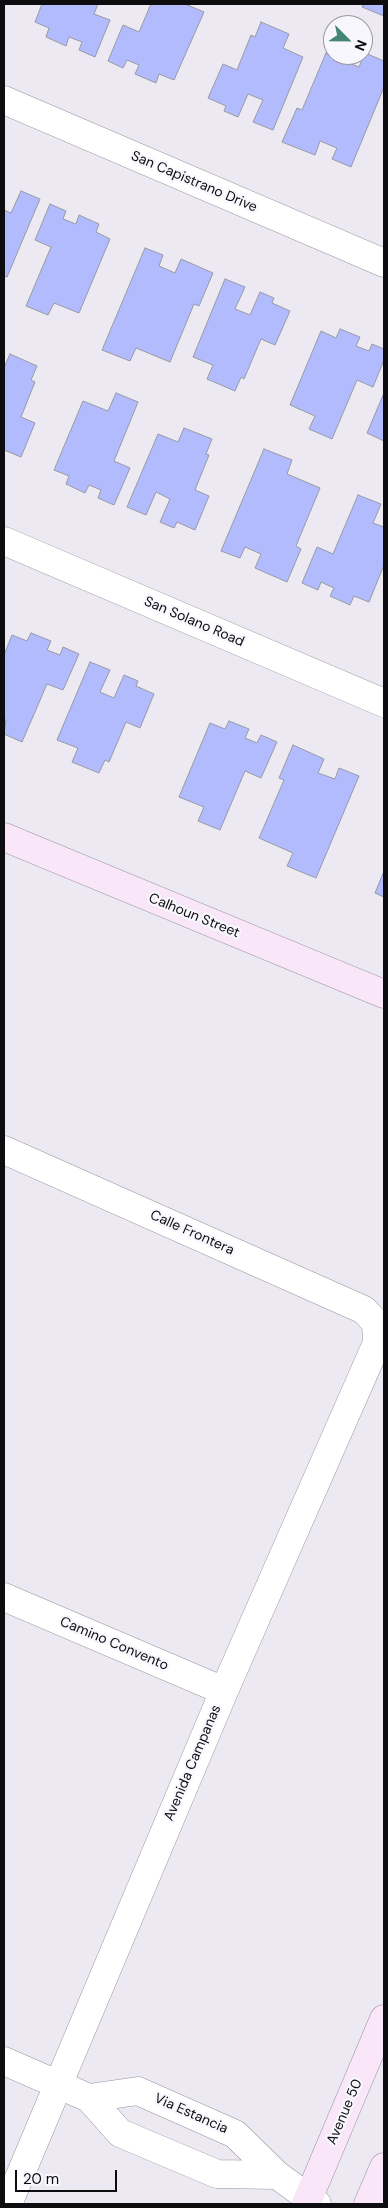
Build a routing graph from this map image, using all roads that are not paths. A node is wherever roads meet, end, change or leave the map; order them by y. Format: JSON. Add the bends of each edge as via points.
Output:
{"nodes":[{"id":1,"x":4,"y":100,"type":"edge"},
{"id":2,"x":384,"y":263,"type":"edge"},
{"id":3,"x":4,"y":541,"type":"edge"},
{"id":4,"x":384,"y":703,"type":"edge"},
{"id":5,"x":4,"y":838,"type":"edge"},
{"id":6,"x":384,"y":994,"type":"edge"},
{"id":7,"x":4,"y":1150,"type":"edge"},
{"id":8,"x":376,"y":1324,"type":"joint"},
{"id":9,"x":4,"y":1597,"type":"edge"},
{"id":10,"x":224,"y":1691,"type":"junction"},
{"id":11,"x":384,"y":2019,"type":"edge"},
{"id":12,"x":4,"y":2061,"type":"edge"},
{"id":13,"x":58,"y":2084,"type":"junction"},
{"id":14,"x":89,"y":2098,"type":"junction"},
{"id":15,"x":384,"y":2167,"type":"edge"},
{"id":16,"x":277,"y":2175,"type":"junction"},
{"id":17,"x":310,"y":2203,"type":"edge"},
{"id":18,"x":8,"y":2204,"type":"edge"},
{"id":19,"x":368,"y":2204,"type":"edge"}],
"edges":[{"from":1,"to":2,"type":"street","name":"San Capistrano Drive"},
{"from":3,"to":4,"type":"street","name":"San Solano Road"},
{"from":5,"to":6,"type":"street","name":"Calhoun Street"},
{"from":7,"to":8,"type":"street","name":"Calle Frontera","via":[[340,1298],[364,1310]]},
{"from":8,"to":10,"type":"street","name":"Avenida Campanas","via":[[377,1343],[368,1366]]},
{"from":9,"to":10,"type":"street","name":"Camino Convento"},
{"from":10,"to":13,"type":"street","name":"Avenida Campanas"},
{"from":11,"to":17,"type":"street","name":"Avenue 50"},
{"from":12,"to":13,"type":"street"},
{"from":13,"to":14,"type":"street"},
{"from":13,"to":18,"type":"street","name":"Avenida Campanas"},
{"from":14,"to":16,"type":"street","via":[[120,2133],[217,2174]]},
{"from":14,"to":16,"type":"street","name":"Via Estancia","via":[[138,2091],[236,2134]]},
{"from":15,"to":19,"type":"street"},
{"from":16,"to":17,"type":"street","name":"Via Estancia"}]}
